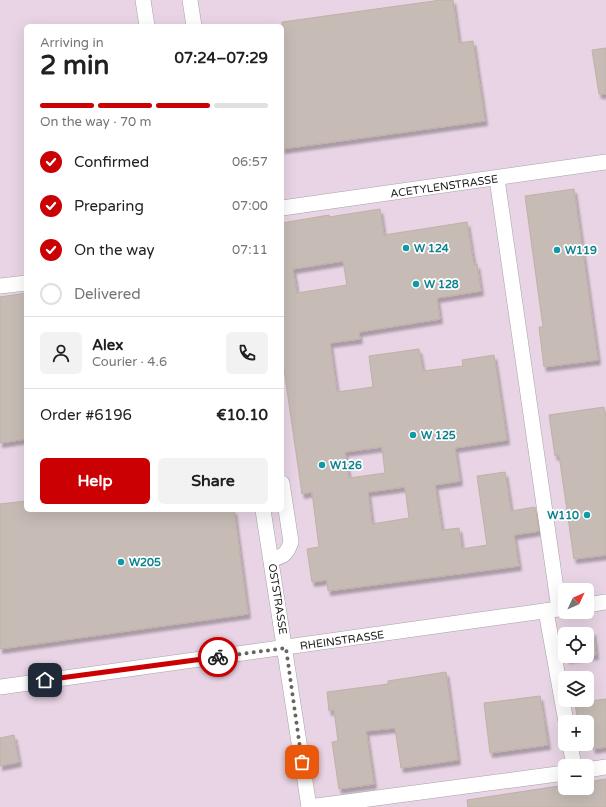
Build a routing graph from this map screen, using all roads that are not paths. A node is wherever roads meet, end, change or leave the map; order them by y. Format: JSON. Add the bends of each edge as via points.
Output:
{"nodes":[{"id":1,"x":143,"y":0,"type":"edge"},
{"id":2,"x":190,"y":0,"type":"edge"},
{"id":3,"x":147,"y":24,"type":"edge"},
{"id":4,"x":194,"y":24,"type":"edge"},
{"id":5,"x":606,"y":162,"type":"edge"},
{"id":6,"x":497,"y":179,"type":"junction"},
{"id":7,"x":284,"y":208,"type":"edge"},
{"id":8,"x":24,"y":283,"type":"edge"},
{"id":9,"x":0,"y":286,"type":"edge"},
{"id":10,"x":284,"y":496,"type":"edge"},
{"id":11,"x":263,"y":512,"type":"edge"},
{"id":12,"x":271,"y":559,"type":"junction"},
{"id":13,"x":606,"y":602,"type":"edge"},
{"id":14,"x":594,"y":604,"type":"edge"},
{"id":15,"x":556,"y":609,"type":"edge"},
{"id":16,"x":286,"y":648,"type":"junction"},
{"id":17,"x":0,"y":686,"type":"edge"},
{"id":18,"x":565,"y":715,"type":"edge"},
{"id":19,"x":606,"y":767,"type":"edge"},
{"id":20,"x":594,"y":769,"type":"edge"},
{"id":21,"x":558,"y":774,"type":"edge"},
{"id":22,"x":309,"y":807,"type":"edge"}],
"edges":[{"from":1,"to":3,"type":"street"},
{"from":2,"to":4,"type":"street"},
{"from":5,"to":6,"type":"street","name":"ACETYLENSTRASSE"},
{"from":6,"to":7,"type":"street","name":"ACETYLENSTRASSE"},
{"from":6,"to":15,"type":"street"},
{"from":8,"to":9,"type":"street"},
{"from":10,"to":12,"type":"street","via":[[291,542],[288,551],[282,557]]},
{"from":11,"to":12,"type":"street","name":"OSTSTRASSE"},
{"from":12,"to":16,"type":"street","name":"OSTSTRASSE"},
{"from":13,"to":14,"type":"street"},
{"from":15,"to":16,"type":"street","name":"RHEINSTRASSE"},
{"from":15,"to":18,"type":"street"},
{"from":16,"to":17,"type":"street","name":"RHEINSTRASSE"},
{"from":16,"to":22,"type":"street","name":"OSTSTRASSE"},
{"from":19,"to":20,"type":"street"},
{"from":21,"to":22,"type":"street"}]}
